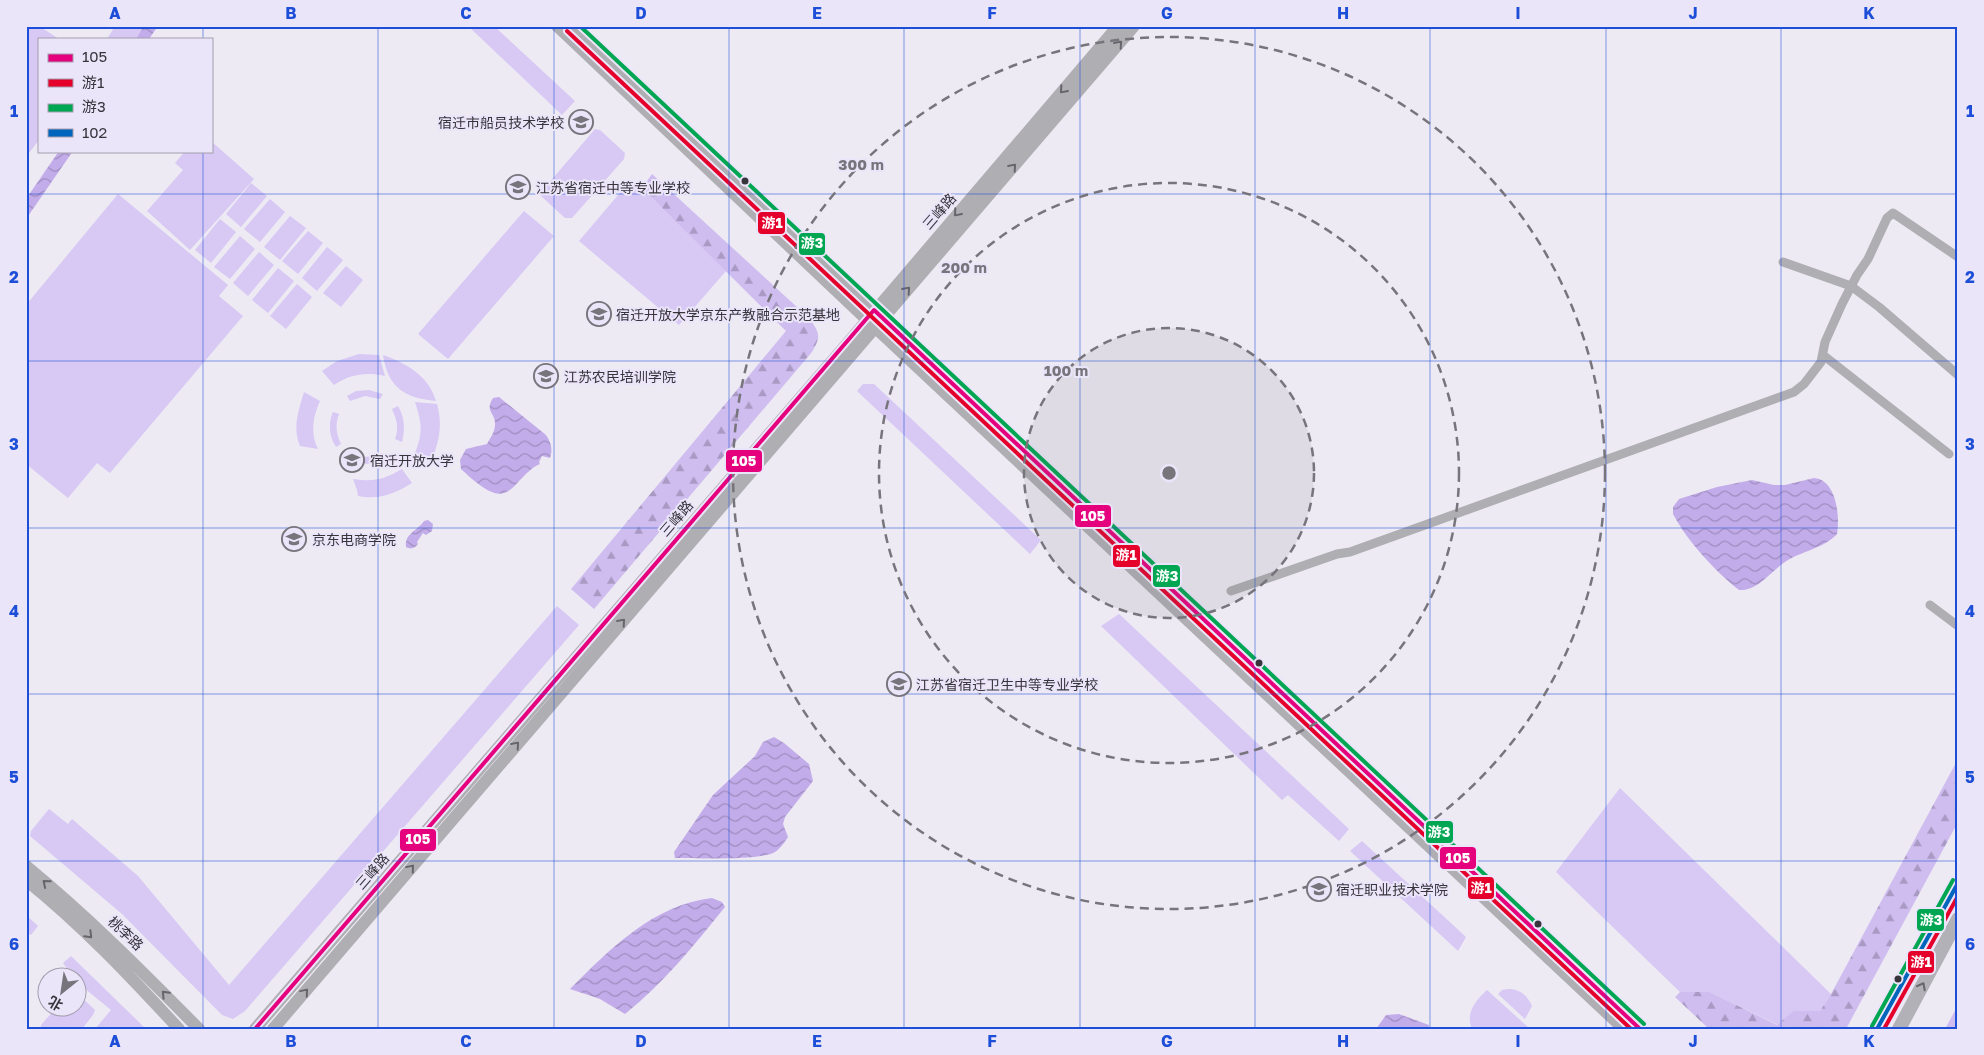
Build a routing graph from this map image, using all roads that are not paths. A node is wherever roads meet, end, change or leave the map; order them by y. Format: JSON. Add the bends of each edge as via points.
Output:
{"nodes":[{"id":1,"x":557,"y":26,"type":"edge"},
{"id":2,"x":571,"y":26,"type":"edge"},
{"id":3,"x":1118,"y":26,"type":"edge"},
{"id":4,"x":1134,"y":26,"type":"edge"},
{"id":5,"x":1958,"y":258,"type":"edge"},
{"id":6,"x":1783,"y":262,"type":"dead end"},
{"id":7,"x":1851,"y":286,"type":"junction"},
{"id":8,"x":874,"y":319,"type":"junction"},
{"id":9,"x":1823,"y":355,"type":"junction"},
{"id":10,"x":1958,"y":375,"type":"edge"},
{"id":11,"x":1949,"y":454,"type":"dead end"},
{"id":12,"x":1230,"y":591,"type":"dead end"},
{"id":13,"x":1930,"y":605,"type":"dead end"},
{"id":14,"x":1958,"y":626,"type":"edge"},
{"id":15,"x":26,"y":866,"type":"edge"},
{"id":16,"x":26,"y":880,"type":"edge"},
{"id":17,"x":1958,"y":883,"type":"edge"},
{"id":18,"x":1958,"y":919,"type":"edge"},
{"id":19,"x":179,"y":1029,"type":"edge"},
{"id":20,"x":199,"y":1029,"type":"edge"},
{"id":21,"x":255,"y":1029,"type":"edge"},
{"id":22,"x":273,"y":1029,"type":"edge"},
{"id":23,"x":1624,"y":1029,"type":"edge"},
{"id":24,"x":1640,"y":1029,"type":"edge"},
{"id":25,"x":1877,"y":1029,"type":"edge"},
{"id":26,"x":1899,"y":1029,"type":"edge"}],
"edges":[{"from":1,"to":8,"type":"main road"},
{"from":2,"to":8,"type":"main road"},
{"from":3,"to":8,"type":"main road","name":"三峰路","one_way":true},
{"from":8,"to":4,"type":"main road","name":"三峰路","one_way":true},
{"from":5,"to":7,"type":"street","via":[[1893,213]]},
{"from":6,"to":7,"type":"street"},
{"from":7,"to":9,"type":"street","via":[[1825,342]]},
{"from":7,"to":10,"type":"street"},
{"from":8,"to":21,"type":"main road","name":"三峰路"},
{"from":22,"to":8,"type":"main road","name":"三峰路","one_way":true},
{"from":8,"to":23,"type":"main road"},
{"from":8,"to":24,"type":"main road"},
{"from":9,"to":11,"type":"street"},
{"from":9,"to":12,"type":"street","via":[[1804,384],[1785,396],[1350,552]]},
{"from":13,"to":14,"type":"street"},
{"from":20,"to":15,"type":"main road","name":"桃李路","one_way":true,"via":[[123,952]]},
{"from":16,"to":19,"type":"main road","name":"桃李路","one_way":true,"via":[[69,915]]},
{"from":17,"to":25,"type":"main road"},
{"from":26,"to":18,"type":"main road","one_way":true}]}
